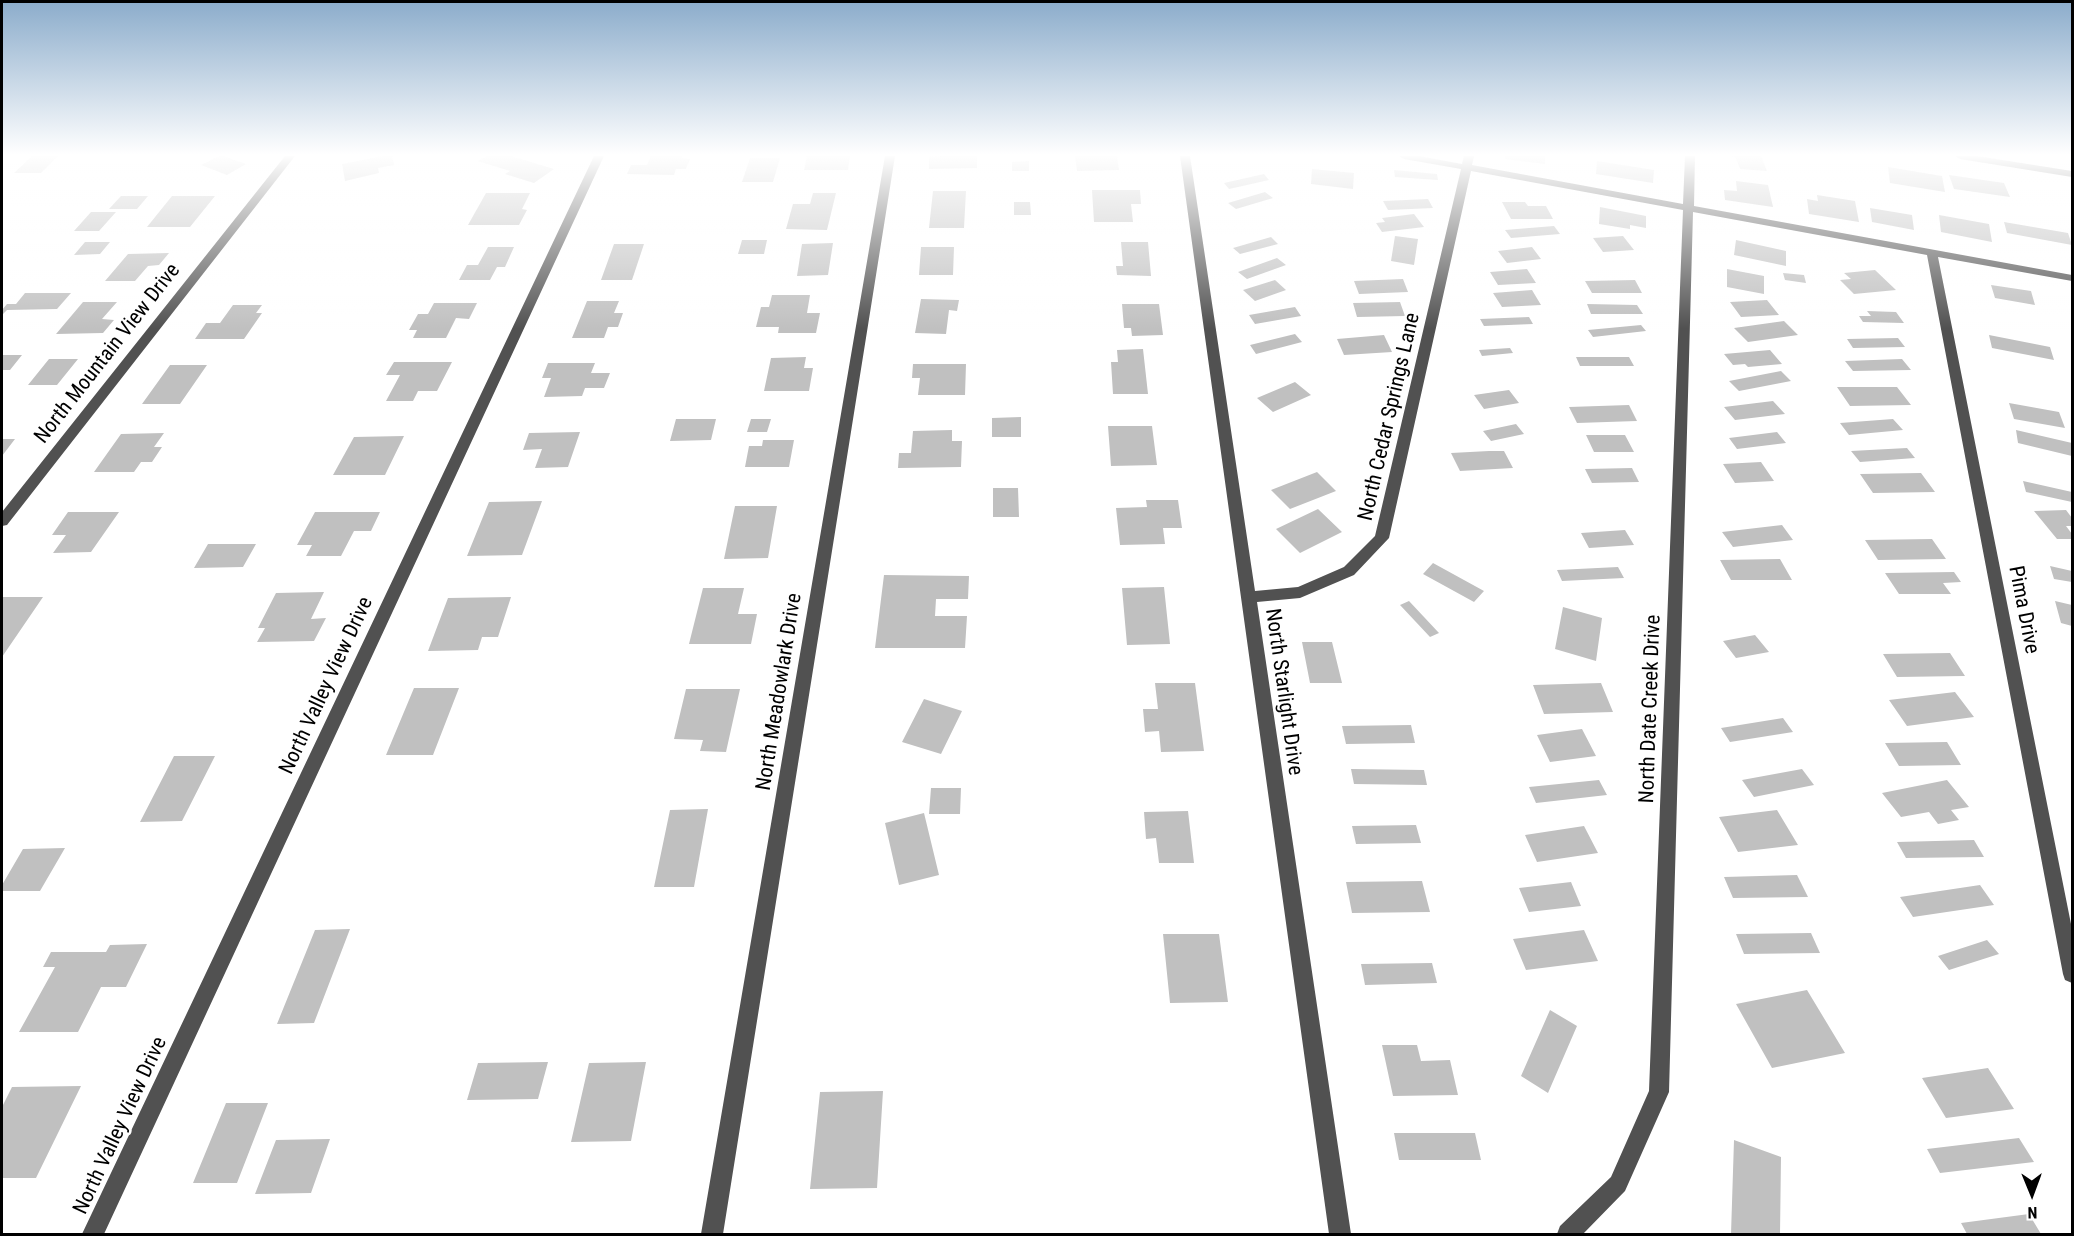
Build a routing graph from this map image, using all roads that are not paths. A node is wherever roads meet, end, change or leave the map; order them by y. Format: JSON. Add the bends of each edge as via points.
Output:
{"nodes":[{"id":1,"x":244,"y":214,"type":"edge"},
{"id":2,"x":572,"y":214,"type":"edge"},
{"id":3,"x":880,"y":214,"type":"edge"},
{"id":4,"x":1193,"y":214,"type":"edge"},
{"id":5,"x":1456,"y":214,"type":"edge"},
{"id":6,"x":1688,"y":214,"type":"edge"},
{"id":7,"x":1719,"y":214,"type":"edge"},
{"id":8,"x":1932,"y":253,"type":"junction"},
{"id":9,"x":2073,"y":278,"type":"edge"},
{"id":10,"x":2,"y":521,"type":"edge"},
{"id":11,"x":1248,"y":597,"type":"junction"},
{"id":12,"x":2073,"y":974,"type":"edge"},
{"id":13,"x":93,"y":1234,"type":"edge"},
{"id":14,"x":712,"y":1234,"type":"edge"},
{"id":15,"x":1340,"y":1234,"type":"edge"},
{"id":16,"x":1568,"y":1234,"type":"edge"}],
"edges":[{"from":1,"to":10,"type":"street","name":"North Mountain View Drive"},
{"from":2,"to":13,"type":"street","name":"North Valley View Drive"},
{"from":3,"to":14,"type":"street","name":"North Meadowlark Drive"},
{"from":4,"to":11,"type":"street","name":"North Starlight Drive"},
{"from":5,"to":11,"type":"street","name":"North Cedar Springs Lane","via":[[1382,538],[1350,571],[1300,592]]},
{"from":6,"to":16,"type":"street","name":"North Date Creek Drive","via":[[1659,1092],[1617,1184]]},
{"from":7,"to":8,"type":"street"},
{"from":8,"to":9,"type":"street"},
{"from":8,"to":12,"type":"street","name":"Pima Drive"},
{"from":11,"to":15,"type":"street","name":"North Starlight Drive"}]}
